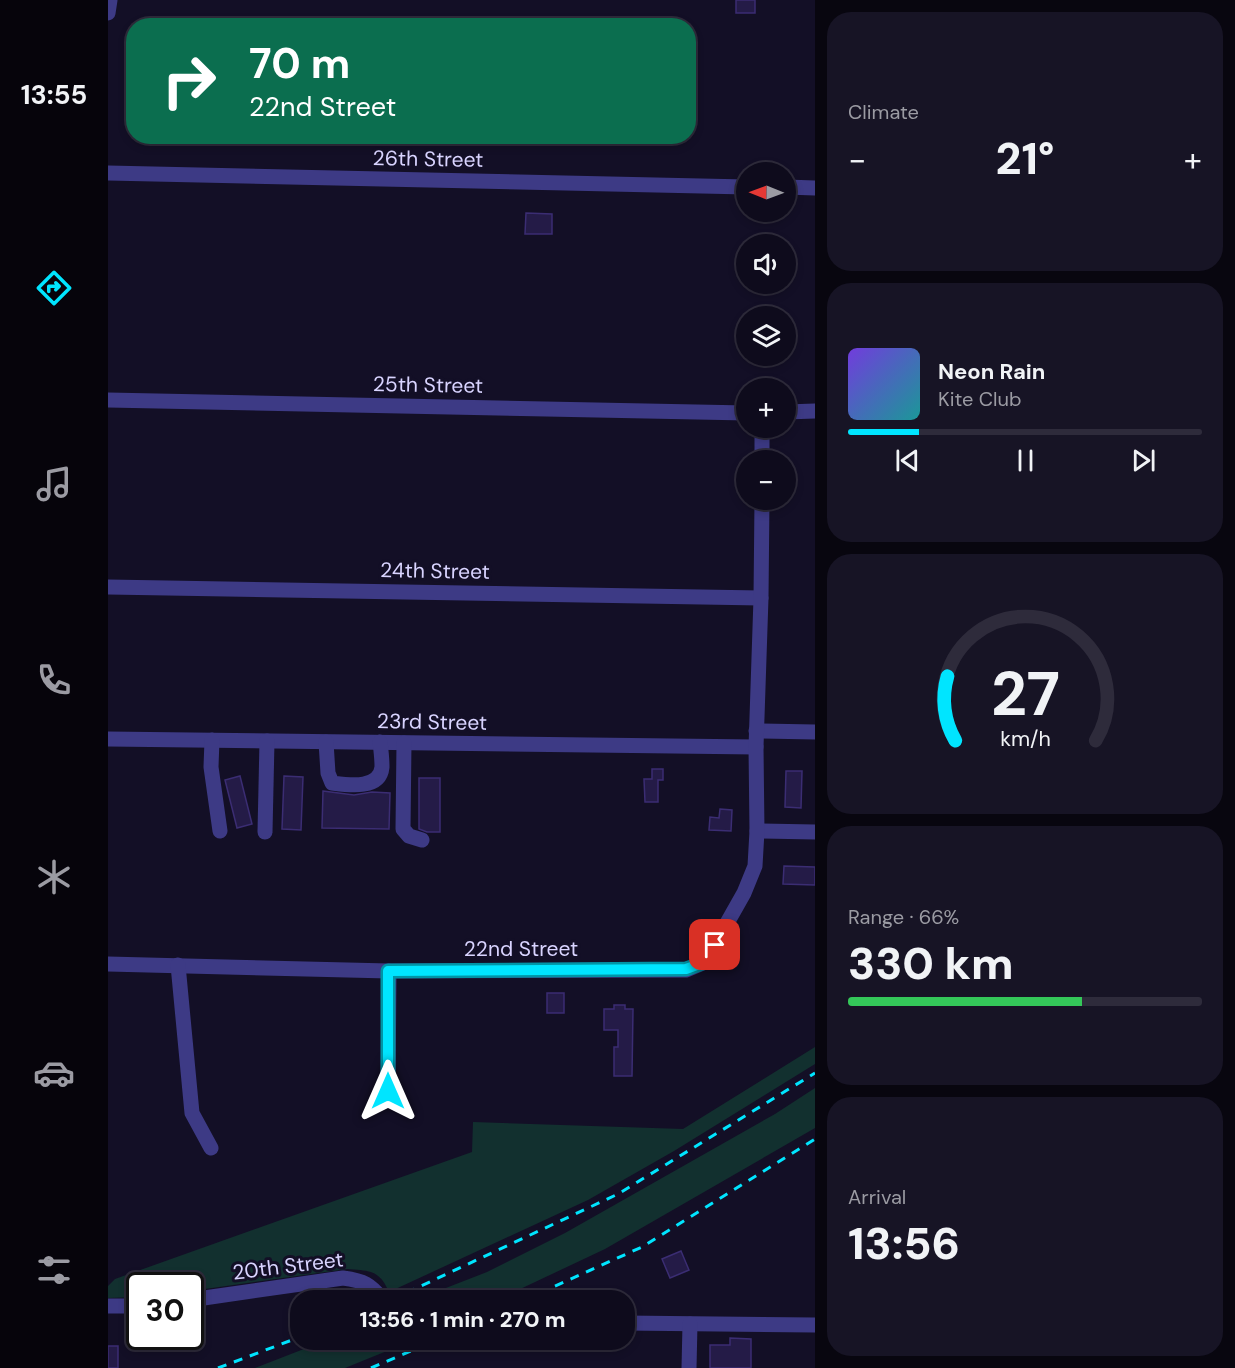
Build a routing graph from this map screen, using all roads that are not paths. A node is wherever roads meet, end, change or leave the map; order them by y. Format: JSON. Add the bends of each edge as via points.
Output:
{"nodes":[{"id":1,"x":110,"y":0,"type":"edge"},
{"id":2,"x":108,"y":13,"type":"edge"},
{"id":3,"x":108,"y":173,"type":"edge"},
{"id":4,"x":736,"y":187,"type":"edge"},
{"id":5,"x":796,"y":188,"type":"edge"},
{"id":6,"x":815,"y":188,"type":"edge"},
{"id":7,"x":108,"y":400,"type":"edge"},
{"id":8,"x":815,"y":411,"type":"edge"},
{"id":9,"x":796,"y":412,"type":"edge"},
{"id":10,"x":736,"y":413,"type":"edge"},
{"id":11,"x":762,"y":510,"type":"edge"},
{"id":12,"x":108,"y":587,"type":"edge"},
{"id":13,"x":761,"y":598,"type":"junction"},
{"id":14,"x":756,"y":731,"type":"junction"},
{"id":15,"x":815,"y":732,"type":"edge"},
{"id":16,"x":108,"y":739,"type":"edge"},
{"id":17,"x":212,"y":740,"type":"junction"},
{"id":18,"x":267,"y":741,"type":"junction"},
{"id":19,"x":326,"y":742,"type":"junction"},
{"id":20,"x":380,"y":742,"type":"junction"},
{"id":21,"x":404,"y":743,"type":"junction"},
{"id":22,"x":756,"y":747,"type":"junction"},
{"id":23,"x":220,"y":831,"type":"dead end"},
{"id":24,"x":757,"y":831,"type":"junction"},
{"id":25,"x":265,"y":832,"type":"dead end"},
{"id":26,"x":815,"y":832,"type":"edge"},
{"id":27,"x":422,"y":840,"type":"dead end"},
{"id":28,"x":108,"y":964,"type":"edge"},
{"id":29,"x":178,"y":965,"type":"junction"},
{"id":30,"x":388,"y":971,"type":"junction"},
{"id":31,"x":388,"y":1091,"type":"dead end"},
{"id":32,"x":211,"y":1148,"type":"dead end"},
{"id":33,"x":375,"y":1290,"type":"edge"},
{"id":34,"x":204,"y":1298,"type":"edge"},
{"id":35,"x":126,"y":1305,"type":"edge"},
{"id":36,"x":108,"y":1306,"type":"edge"},
{"id":37,"x":635,"y":1323,"type":"edge"},
{"id":38,"x":690,"y":1324,"type":"junction"},
{"id":39,"x":815,"y":1325,"type":"edge"},
{"id":40,"x":689,"y":1368,"type":"edge"}],
"edges":[{"from":1,"to":2,"type":"street"},
{"from":3,"to":4,"type":"street","name":"26th Street"},
{"from":5,"to":6,"type":"street"},
{"from":7,"to":10,"type":"street","name":"25th Street"},
{"from":8,"to":9,"type":"street"},
{"from":11,"to":13,"type":"street","name":"22nd Street"},
{"from":12,"to":13,"type":"street","name":"24th Street"},
{"from":13,"to":14,"type":"street","name":"22nd Street"},
{"from":14,"to":15,"type":"street"},
{"from":14,"to":22,"type":"street","name":"22nd Street"},
{"from":16,"to":17,"type":"street","name":"23rd Street"},
{"from":17,"to":18,"type":"street","name":"23rd Street"},
{"from":17,"to":23,"type":"street"},
{"from":18,"to":19,"type":"street","name":"23rd Street"},
{"from":18,"to":25,"type":"street"},
{"from":19,"to":20,"type":"street","name":"23rd Street"},
{"from":19,"to":20,"type":"street","via":[[327,773],[332,783],[347,785],[370,783],[378,778],[382,769]]},
{"from":20,"to":21,"type":"street","name":"23rd Street"},
{"from":21,"to":22,"type":"street","name":"23rd Street"},
{"from":21,"to":27,"type":"street","via":[[403,829],[408,836]]},
{"from":22,"to":24,"type":"street","name":"22nd Street"},
{"from":24,"to":26,"type":"street"},
{"from":24,"to":30,"type":"street","name":"22nd Street","via":[[755,866],[705,962],[686,969]]},
{"from":28,"to":29,"type":"street","name":"22nd Street"},
{"from":29,"to":30,"type":"street","name":"22nd Street"},
{"from":29,"to":32,"type":"street","via":[[192,1113]]},
{"from":30,"to":31,"type":"street"},
{"from":33,"to":34,"type":"street","name":"20th Street","via":[[357,1280],[343,1278]]},
{"from":35,"to":36,"type":"street"},
{"from":37,"to":38,"type":"street"},
{"from":38,"to":39,"type":"street"},
{"from":38,"to":40,"type":"street"}]}
